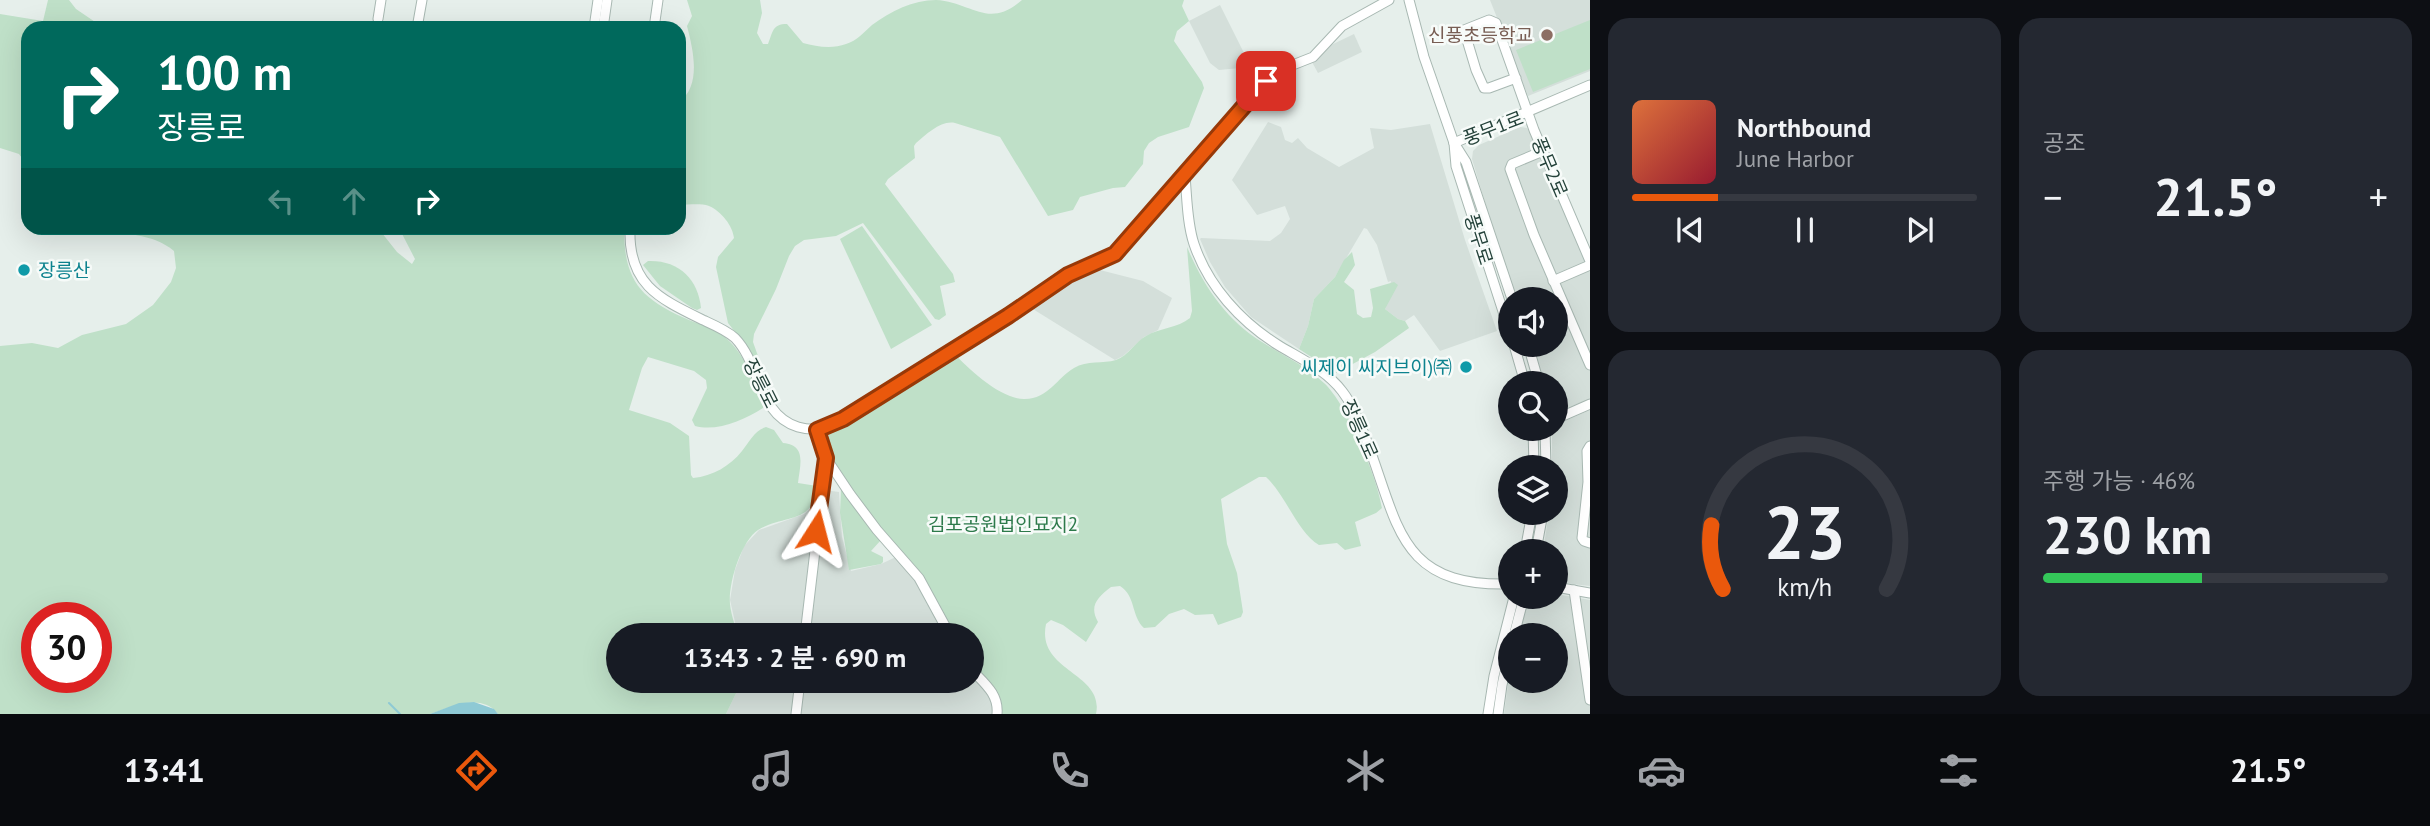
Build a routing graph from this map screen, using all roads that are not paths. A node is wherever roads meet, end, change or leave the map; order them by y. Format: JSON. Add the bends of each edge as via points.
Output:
{"nodes":[{"id":1,"x":381,"y":0,"type":"edge"},
{"id":2,"x":422,"y":0,"type":"edge"},
{"id":3,"x":598,"y":0,"type":"edge"},
{"id":4,"x":607,"y":0,"type":"edge"},
{"id":5,"x":658,"y":0,"type":"edge"},
{"id":6,"x":1389,"y":0,"type":"edge"},
{"id":7,"x":1409,"y":0,"type":"edge"},
{"id":8,"x":378,"y":19,"type":"dead end"},
{"id":9,"x":418,"y":21,"type":"edge"},
{"id":10,"x":595,"y":21,"type":"edge"},
{"id":11,"x":604,"y":21,"type":"edge"},
{"id":12,"x":655,"y":21,"type":"edge"},
{"id":13,"x":1516,"y":78,"type":"junction"},
{"id":14,"x":1590,"y":86,"type":"edge"},
{"id":15,"x":1528,"y":113,"type":"junction"},
{"id":16,"x":1454,"y":143,"type":"junction"},
{"id":17,"x":1543,"y":151,"type":"junction"},
{"id":18,"x":1185,"y":176,"type":"junction"},
{"id":19,"x":630,"y":235,"type":"edge"},
{"id":20,"x":1590,"y":263,"type":"edge"},
{"id":21,"x":1553,"y":281,"type":"junction"},
{"id":22,"x":1508,"y":287,"type":"edge"},
{"id":23,"x":1498,"y":296,"type":"edge"},
{"id":24,"x":1590,"y":365,"type":"edge"},
{"id":25,"x":1590,"y":404,"type":"edge"},
{"id":26,"x":1568,"y":414,"type":"edge"},
{"id":27,"x":817,"y":430,"type":"junction"},
{"id":28,"x":1590,"y":446,"type":"edge"},
{"id":29,"x":826,"y":458,"type":"junction"},
{"id":30,"x":1590,"y":543,"type":"edge"},
{"id":31,"x":1498,"y":584,"type":"edge"},
{"id":32,"x":1568,"y":589,"type":"edge"},
{"id":33,"x":1574,"y":590,"type":"junction"},
{"id":34,"x":1590,"y":593,"type":"edge"},
{"id":35,"x":1511,"y":609,"type":"edge"},
{"id":36,"x":806,"y":623,"type":"edge"},
{"id":37,"x":943,"y":623,"type":"edge"},
{"id":38,"x":984,"y":684,"type":"edge"},
{"id":39,"x":799,"y":693,"type":"edge"},
{"id":40,"x":1501,"y":693,"type":"edge"},
{"id":41,"x":1590,"y":700,"type":"edge"},
{"id":42,"x":796,"y":714,"type":"edge"},
{"id":43,"x":997,"y":714,"type":"edge"},
{"id":44,"x":1488,"y":714,"type":"edge"},
{"id":45,"x":1498,"y":714,"type":"edge"}],
"edges":[{"from":1,"to":8,"type":"street"},
{"from":2,"to":9,"type":"street"},
{"from":3,"to":10,"type":"street"},
{"from":4,"to":11,"type":"street"},
{"from":5,"to":12,"type":"street"},
{"from":6,"to":18,"type":"street","via":[[1342,26],[1313,57],[1273,76]]},
{"from":7,"to":16,"type":"street","name":"풍무로"},
{"from":13,"to":13,"type":"street","name":"풍무2로","via":[[1494,21],[1464,30],[1482,86],[1489,88]]},
{"from":13,"to":15,"type":"street","name":"풍무2로"},
{"from":14,"to":15,"type":"street","name":"풍무1로"},
{"from":15,"to":16,"type":"street","name":"풍무1로"},
{"from":15,"to":17,"type":"street","name":"풍무2로"},
{"from":16,"to":22,"type":"street","name":"풍무로","via":[[1465,162]]},
{"from":16,"to":23,"type":"street","name":"풍무로","via":[[1456,166]]},
{"from":17,"to":20,"type":"street","name":"풍무2로"},
{"from":17,"to":21,"type":"street","via":[[1510,167]]},
{"from":18,"to":27,"type":"street","via":[[1115,254],[1068,275],[843,419]]},
{"from":18,"to":31,"type":"street","name":"장릉1로","via":[[1192,236],[1211,278],[1253,327],[1328,376],[1345,395],[1397,524],[1413,552],[1448,577]]},
{"from":19,"to":27,"type":"street","name":"장릉로","via":[[635,267],[645,285],[730,334],[745,352],[774,412],[794,426]]},
{"from":20,"to":21,"type":"street"},
{"from":21,"to":24,"type":"street"},
{"from":25,"to":26,"type":"street"},
{"from":27,"to":29,"type":"street"},
{"from":28,"to":30,"type":"street","via":[[1582,538]]},
{"from":29,"to":36,"type":"street"},
{"from":29,"to":37,"type":"street","via":[[863,512],[919,578]]},
{"from":32,"to":33,"type":"street"},
{"from":33,"to":34,"type":"street"},
{"from":33,"to":41,"type":"street"},
{"from":35,"to":44,"type":"street"},
{"from":38,"to":43,"type":"street","via":[[997,701]]},
{"from":39,"to":42,"type":"street"},
{"from":40,"to":45,"type":"street"}]}
